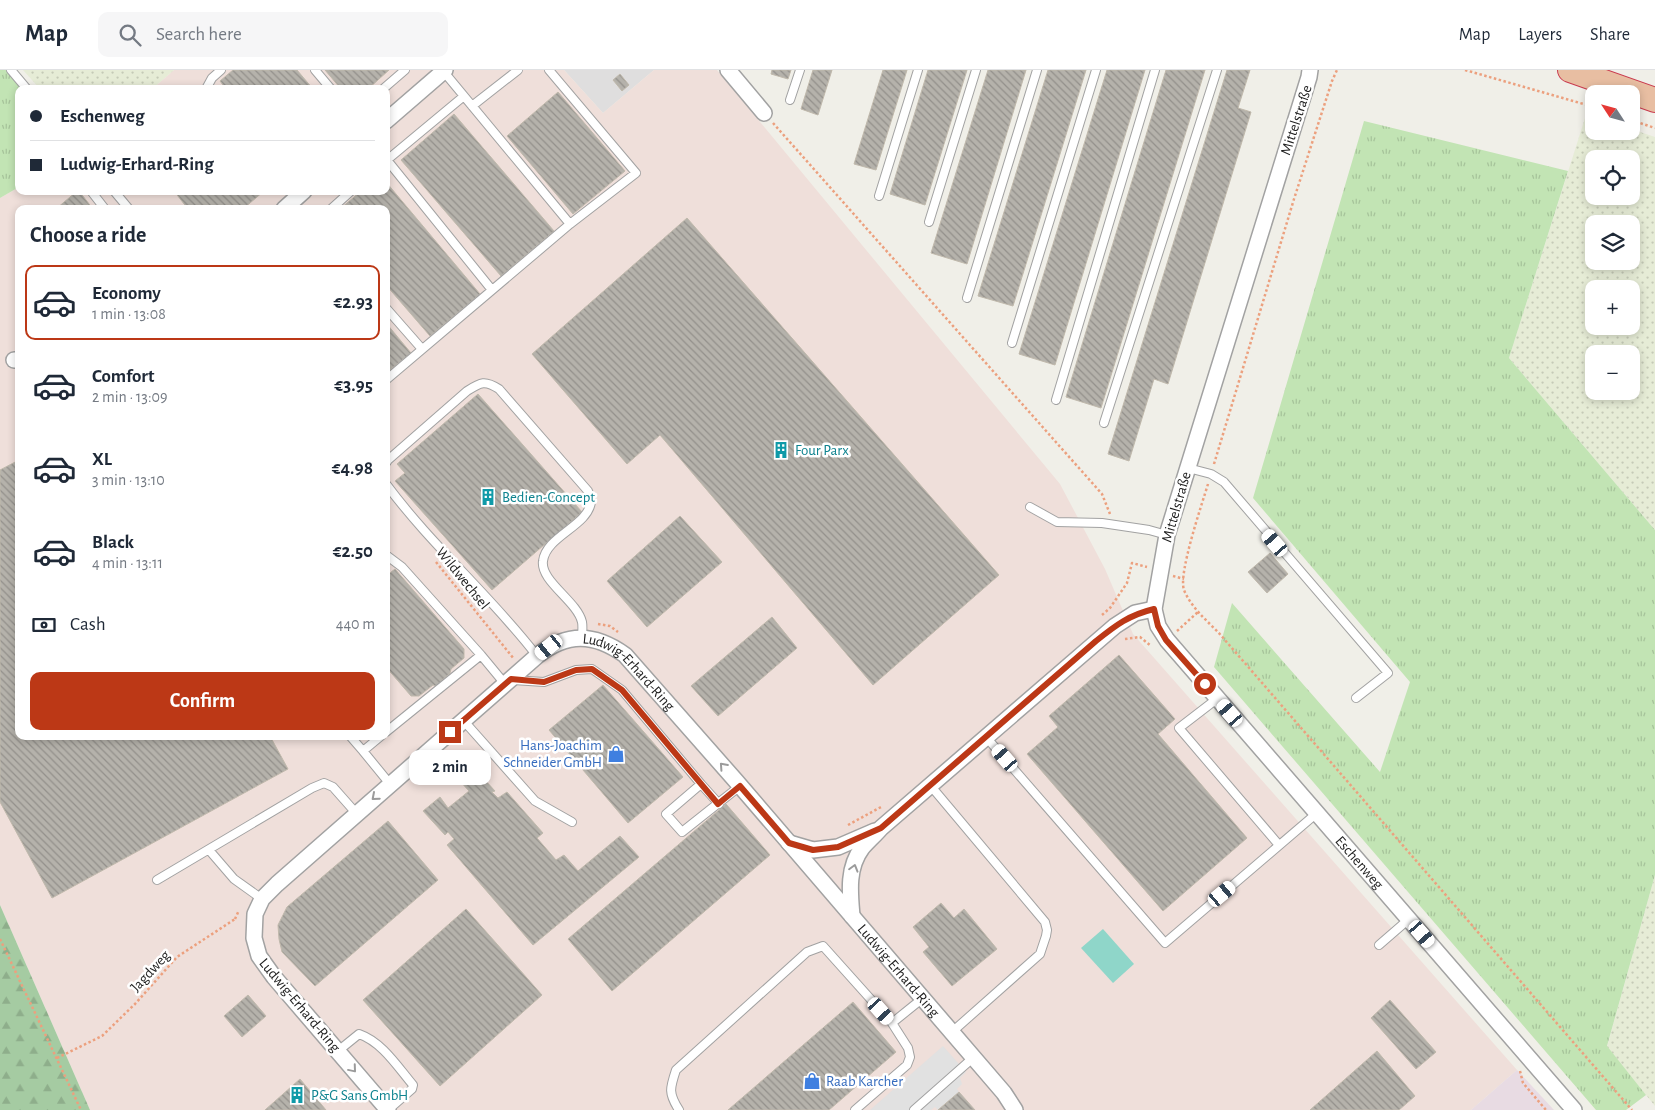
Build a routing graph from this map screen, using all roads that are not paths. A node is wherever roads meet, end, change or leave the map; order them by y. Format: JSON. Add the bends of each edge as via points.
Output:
{"nodes":[{"id":1,"x":11,"y":70,"type":"edge"},
{"id":2,"x":221,"y":70,"type":"edge"},
{"id":3,"x":315,"y":70,"type":"edge"},
{"id":4,"x":405,"y":70,"type":"edge"},
{"id":5,"x":518,"y":70,"type":"edge"},
{"id":6,"x":549,"y":70,"type":"edge"},
{"id":7,"x":728,"y":70,"type":"edge"},
{"id":8,"x":800,"y":70,"type":"edge"},
{"id":9,"x":918,"y":70,"type":"edge"},
{"id":10,"x":976,"y":70,"type":"edge"},
{"id":11,"x":1037,"y":70,"type":"edge"},
{"id":12,"x":1096,"y":70,"type":"edge"},
{"id":13,"x":1155,"y":70,"type":"edge"},
{"id":14,"x":1217,"y":70,"type":"edge"},
{"id":15,"x":1310,"y":70,"type":"edge"},
{"id":16,"x":1570,"y":70,"type":"edge"},
{"id":17,"x":439,"y":72,"type":"edge"},
{"id":18,"x":24,"y":85,"type":"edge"},
{"id":19,"x":208,"y":85,"type":"edge"},
{"id":20,"x":328,"y":85,"type":"edge"},
{"id":21,"x":387,"y":85,"type":"edge"},
{"id":22,"x":464,"y":96,"type":"junction"},
{"id":23,"x":790,"y":100,"type":"dead end"},
{"id":24,"x":1655,"y":100,"type":"edge"},
{"id":25,"x":472,"y":106,"type":"junction"},
{"id":26,"x":764,"y":113,"type":"road end"},
{"id":27,"x":390,"y":117,"type":"edge"},
{"id":28,"x":390,"y":157,"type":"edge"},
{"id":29,"x":390,"y":165,"type":"edge"},
{"id":30,"x":94,"y":195,"type":"edge"},
{"id":31,"x":117,"y":195,"type":"edge"},
{"id":32,"x":347,"y":195,"type":"edge"},
{"id":33,"x":879,"y":196,"type":"dead end"},
{"id":34,"x":102,"y":205,"type":"edge"},
{"id":35,"x":126,"y":205,"type":"edge"},
{"id":36,"x":335,"y":205,"type":"edge"},
{"id":37,"x":929,"y":222,"type":"dead end"},
{"id":38,"x":570,"y":224,"type":"junction"},
{"id":39,"x":492,"y":290,"type":"junction"},
{"id":40,"x":967,"y":298,"type":"dead end"},
{"id":41,"x":390,"y":313,"type":"edge"},
{"id":42,"x":1012,"y":343,"type":"dead end"},
{"id":43,"x":422,"y":349,"type":"junction"},
{"id":44,"x":390,"y":377,"type":"edge"},
{"id":45,"x":1056,"y":400,"type":"dead end"},
{"id":46,"x":1104,"y":423,"type":"dead end"},
{"id":47,"x":390,"y":458,"type":"edge"},
{"id":48,"x":1188,"y":468,"type":"junction"},
{"id":49,"x":390,"y":489,"type":"edge"},
{"id":50,"x":1030,"y":508,"type":"dead end"},
{"id":51,"x":1167,"y":535,"type":"junction"},
{"id":52,"x":390,"y":558,"type":"edge"},
{"id":53,"x":1154,"y":609,"type":"junction"},
{"id":54,"x":582,"y":638,"type":"junction"},
{"id":55,"x":533,"y":651,"type":"junction"},
{"id":56,"x":481,"y":655,"type":"junction"},
{"id":57,"x":509,"y":673,"type":"junction"},
{"id":58,"x":1218,"y":698,"type":"junction"},
{"id":59,"x":1356,"y":698,"type":"dead end"},
{"id":60,"x":463,"y":720,"type":"junction"},
{"id":61,"x":390,"y":729,"type":"edge"},
{"id":62,"x":986,"y":737,"type":"junction"},
{"id":63,"x":353,"y":740,"type":"edge"},
{"id":64,"x":376,"y":740,"type":"edge"},
{"id":65,"x":363,"y":751,"type":"junction"},
{"id":66,"x":390,"y":784,"type":"junction"},
{"id":67,"x":701,"y":784,"type":"junction"},
{"id":68,"x":930,"y":785,"type":"junction"},
{"id":69,"x":740,"y":786,"type":"junction"},
{"id":70,"x":718,"y":804,"type":"junction"},
{"id":71,"x":1317,"y":812,"type":"junction"},
{"id":72,"x":356,"y":813,"type":"junction"},
{"id":73,"x":572,"y":822,"type":"dead end"},
{"id":74,"x":881,"y":828,"type":"junction"},
{"id":75,"x":789,"y":843,"type":"junction"},
{"id":76,"x":1279,"y":845,"type":"junction"},
{"id":77,"x":209,"y":850,"type":"junction"},
{"id":78,"x":157,"y":880,"type":"dead end"},
{"id":79,"x":256,"y":895,"type":"junction"},
{"id":80,"x":852,"y":916,"type":"junction"},
{"id":81,"x":1409,"y":919,"type":"junction"},
{"id":82,"x":1379,"y":945,"type":"dead end"},
{"id":83,"x":923,"y":998,"type":"junction"},
{"id":84,"x":892,"y":1023,"type":"junction"},
{"id":85,"x":952,"y":1032,"type":"junction"},
{"id":86,"x":338,"y":1051,"type":"junction"},
{"id":87,"x":974,"y":1057,"type":"junction"},
{"id":88,"x":388,"y":1110,"type":"edge"},
{"id":89,"x":678,"y":1110,"type":"edge"},
{"id":90,"x":855,"y":1110,"type":"edge"},
{"id":91,"x":914,"y":1110,"type":"edge"},
{"id":92,"x":1015,"y":1110,"type":"edge"},
{"id":93,"x":1574,"y":1110,"type":"edge"}],
"edges":[{"from":1,"to":18,"type":"lane"},
{"from":2,"to":19,"type":"lane"},
{"from":3,"to":20,"type":"lane"},
{"from":4,"to":21,"type":"lane"},
{"from":5,"to":25,"type":"lane"},
{"from":6,"to":38,"type":"lane","via":[[636,173]]},
{"from":7,"to":26,"type":"street"},
{"from":8,"to":23,"type":"lane"},
{"from":9,"to":33,"type":"lane"},
{"from":10,"to":37,"type":"lane"},
{"from":11,"to":40,"type":"lane"},
{"from":12,"to":42,"type":"lane"},
{"from":13,"to":45,"type":"lane"},
{"from":14,"to":46,"type":"lane"},
{"from":15,"to":48,"type":"street","name":"Mittelstraße"},
{"from":16,"to":24,"type":"highway"},
{"from":17,"to":22,"type":"lane"},
{"from":17,"to":27,"type":"street"},
{"from":22,"to":25,"type":"lane"},
{"from":22,"to":28,"type":"lane"},
{"from":25,"to":38,"type":"lane"},
{"from":29,"to":39,"type":"lane"},
{"from":30,"to":34,"type":"lane"},
{"from":31,"to":35,"type":"lane"},
{"from":32,"to":36,"type":"lane"},
{"from":38,"to":39,"type":"lane"},
{"from":39,"to":43,"type":"lane"},
{"from":41,"to":43,"type":"lane"},
{"from":43,"to":44,"type":"lane"},
{"from":47,"to":54,"type":"lane","via":[[467,391],[480,383],[490,383],[499,389],[588,491],[591,501],[587,512],[548,548],[543,561],[544,572],[575,607],[582,622]]},
{"from":48,"to":51,"type":"street","name":"Mittelstraße"},
{"from":48,"to":59,"type":"lane","via":[[1211,474],[1224,482],[1388,673]]},
{"from":49,"to":55,"type":"lane"},
{"from":50,"to":51,"type":"lane","via":[[1056,522],[1102,523]]},
{"from":51,"to":53,"type":"street","name":"Mittelstraße"},
{"from":52,"to":56,"type":"lane","via":[[402,567]]},
{"from":53,"to":58,"type":"street","name":"Eschenweg","via":[[1166,640]]},
{"from":53,"to":62,"type":"street","via":[[1136,613],[1115,626]]},
{"from":54,"to":55,"type":"street","name":"Ludwig-Erhard-Ring"},
{"from":69,"to":54,"type":"street","name":"Ludwig-Erhard-Ring","one_way":true,"via":[[625,655],[611,645]]},
{"from":55,"to":57,"type":"street","name":"Ludwig-Erhard-Ring"},
{"from":56,"to":57,"type":"lane"},
{"from":56,"to":61,"type":"lane"},
{"from":57,"to":60,"type":"street","name":"Ludwig-Erhard-Ring"},
{"from":57,"to":67,"type":"lane","via":[[544,682],[576,670],[592,669],[622,690]]},
{"from":58,"to":71,"type":"street","name":"Eschenweg"},
{"from":58,"to":76,"type":"lane","via":[[1179,728]]},
{"from":60,"to":66,"type":"street","name":"Ludwig-Erhard-Ring"},
{"from":60,"to":73,"type":"lane","via":[[535,801]]},
{"from":62,"to":68,"type":"street"},
{"from":62,"to":76,"type":"lane","via":[[1165,943]]},
{"from":63,"to":65,"type":"lane"},
{"from":64,"to":65,"type":"lane"},
{"from":65,"to":66,"type":"lane"},
{"from":66,"to":72,"type":"street","name":"Ludwig-Erhard-Ring","one_way":true},
{"from":67,"to":70,"type":"lane"},
{"from":67,"to":70,"type":"lane","via":[[666,814],[682,832]]},
{"from":68,"to":74,"type":"street"},
{"from":68,"to":85,"type":"lane","via":[[1045,922],[1047,930],[1040,954]]},
{"from":69,"to":70,"type":"lane"},
{"from":69,"to":75,"type":"street","name":"Ludwig-Erhard-Ring"},
{"from":71,"to":76,"type":"lane"},
{"from":71,"to":81,"type":"street","name":"Eschenweg"},
{"from":72,"to":77,"type":"lane","via":[[333,787],[324,783]]},
{"from":72,"to":79,"type":"street","name":"Ludwig-Erhard-Ring","via":[[277,884]]},
{"from":74,"to":75,"type":"street","via":[[838,847],[813,850]]},
{"from":80,"to":74,"type":"street","one_way":true,"via":[[849,886],[854,863]]},
{"from":75,"to":80,"type":"street","name":"Ludwig-Erhard-Ring"},
{"from":77,"to":78,"type":"lane"},
{"from":77,"to":79,"type":"lane","via":[[234,879]]},
{"from":79,"to":86,"type":"street","name":"Ludwig-Erhard-Ring","via":[[254,938],[259,956]]},
{"from":80,"to":83,"type":"street","name":"Ludwig-Erhard-Ring"},
{"from":81,"to":82,"type":"lane"},
{"from":81,"to":93,"type":"street","name":"Eschenweg"},
{"from":83,"to":84,"type":"lane"},
{"from":83,"to":85,"type":"street","name":"Ludwig-Erhard-Ring"},
{"from":84,"to":89,"type":"lane","via":[[823,946],[807,952],[676,1070],[671,1086],[672,1099]]},
{"from":84,"to":90,"type":"lane","via":[[908,1048],[910,1057],[907,1065]]},
{"from":85,"to":87,"type":"street","name":"Ludwig-Erhard-Ring"},
{"from":86,"to":88,"type":"street","name":"Ludwig-Erhard-Ring","one_way":true},
{"from":86,"to":88,"type":"lane","via":[[358,1034],[368,1037],[379,1045],[413,1085]]},
{"from":87,"to":91,"type":"lane"},
{"from":87,"to":92,"type":"street","name":"Ludwig-Erhard-Ring"}]}
